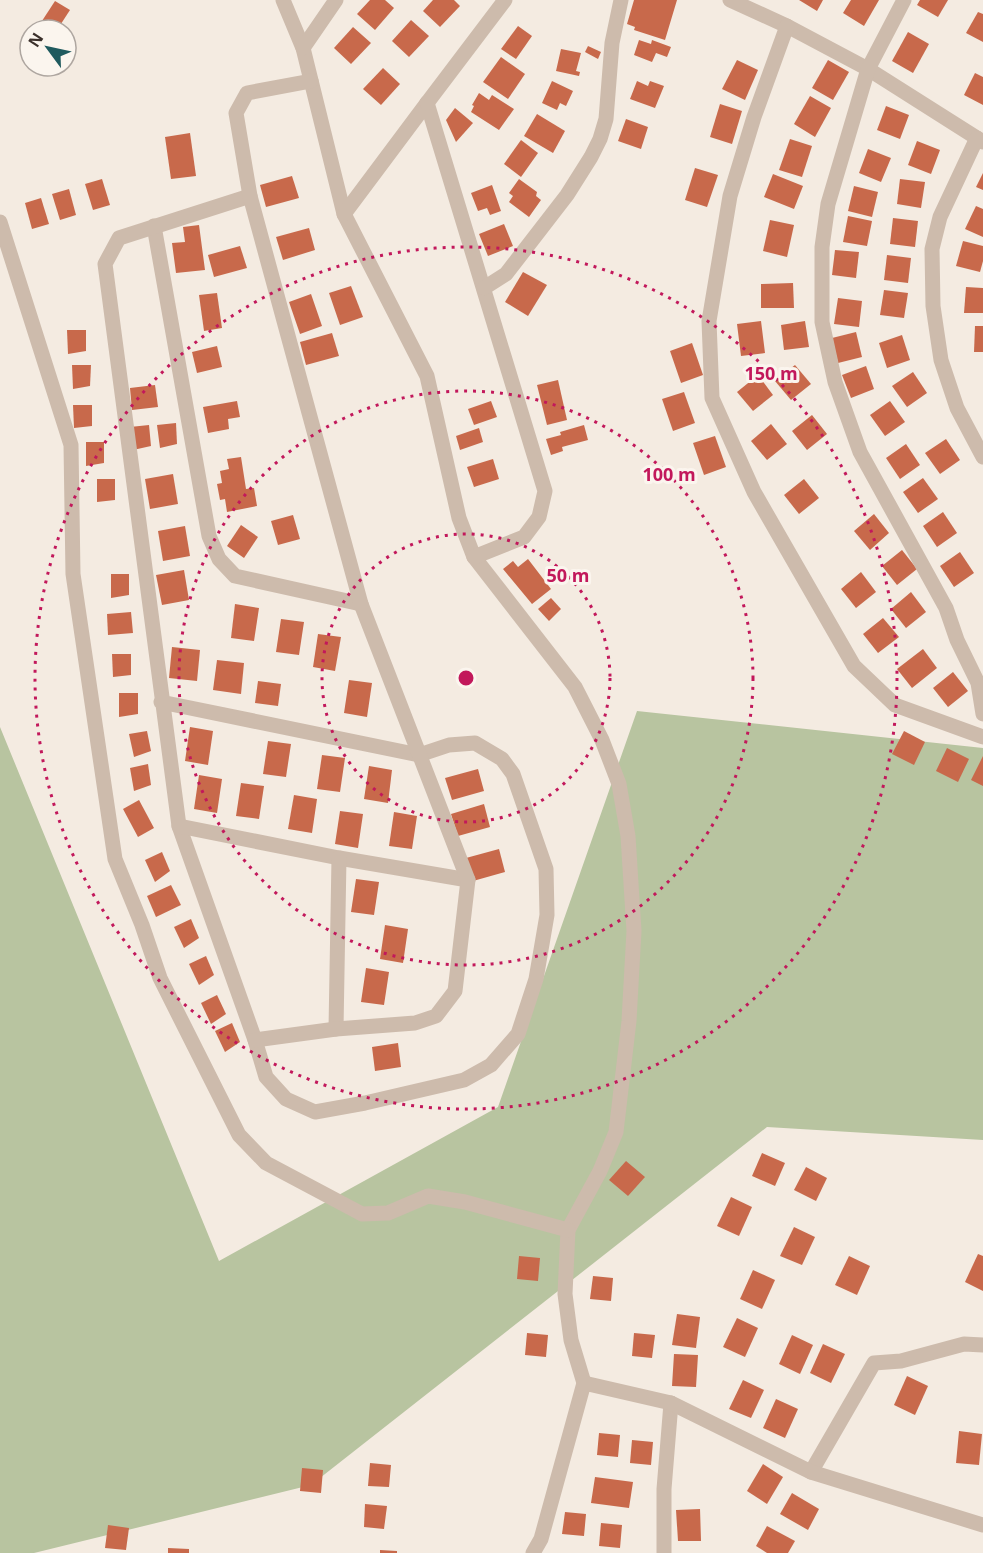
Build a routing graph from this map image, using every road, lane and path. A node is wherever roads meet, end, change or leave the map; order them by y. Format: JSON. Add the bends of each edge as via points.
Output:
{"nodes":[{"id":1,"x":283,"y":0,"type":"edge"},
{"id":2,"x":336,"y":0,"type":"edge"},
{"id":3,"x":505,"y":0,"type":"edge"},
{"id":4,"x":621,"y":0,"type":"edge"},
{"id":5,"x":730,"y":0,"type":"edge"},
{"id":6,"x":904,"y":0,"type":"edge"},
{"id":7,"x":786,"y":26,"type":"junction"},
{"id":8,"x":303,"y":48,"type":"junction"},
{"id":9,"x":868,"y":69,"type":"junction"},
{"id":10,"x":311,"y":81,"type":"junction"},
{"id":11,"x":427,"y":104,"type":"junction"},
{"id":12,"x":980,"y":140,"type":"edge"},
{"id":13,"x":250,"y":196,"type":"junction"},
{"id":14,"x":344,"y":214,"type":"junction"},
{"id":15,"x":0,"y":222,"type":"edge"},
{"id":16,"x":154,"y":226,"type":"junction"},
{"id":17,"x":484,"y":288,"type":"junction"},
{"id":18,"x":983,"y":457,"type":"edge"},
{"id":19,"x":474,"y":557,"type":"junction"},
{"id":20,"x":362,"y":604,"type":"junction"},
{"id":21,"x":161,"y":702,"type":"junction"},
{"id":22,"x":983,"y":714,"type":"edge"},
{"id":23,"x":983,"y":737,"type":"edge"},
{"id":24,"x":419,"y":755,"type":"junction"},
{"id":25,"x":179,"y":826,"type":"junction"},
{"id":26,"x":339,"y":858,"type":"junction"},
{"id":27,"x":468,"y":880,"type":"junction"},
{"id":28,"x":336,"y":1029,"type":"junction"},
{"id":29,"x":255,"y":1040,"type":"junction"},
{"id":30,"x":568,"y":1230,"type":"junction"},
{"id":31,"x":983,"y":1345,"type":"edge"},
{"id":32,"x":584,"y":1383,"type":"junction"},
{"id":33,"x":671,"y":1403,"type":"junction"},
{"id":34,"x":811,"y":1472,"type":"junction"},
{"id":35,"x":983,"y":1526,"type":"edge"},
{"id":36,"x":532,"y":1553,"type":"edge"},
{"id":37,"x":664,"y":1553,"type":"edge"}],
"edges":[{"from":1,"to":8,"type":"street"},
{"from":2,"to":8,"type":"street"},
{"from":3,"to":11,"type":"street"},
{"from":4,"to":17,"type":"street","via":[[600,139],[567,195],[506,274]]},
{"from":5,"to":7,"type":"street"},
{"from":6,"to":9,"type":"street"},
{"from":7,"to":9,"type":"street"},
{"from":7,"to":23,"type":"street","via":[[730,196],[709,321],[712,398],[754,492],[854,666],[895,705]]},
{"from":8,"to":10,"type":"street"},
{"from":9,"to":12,"type":"street"},
{"from":9,"to":22,"type":"street","via":[[828,204],[822,247],[822,322],[835,382],[860,452],[946,608],[978,683]]},
{"from":10,"to":13,"type":"street","via":[[247,93],[236,113]]},
{"from":10,"to":14,"type":"street"},
{"from":11,"to":14,"type":"street"},
{"from":11,"to":17,"type":"street"},
{"from":12,"to":18,"type":"street","via":[[940,218],[932,261],[933,306],[941,360],[957,408]]},
{"from":13,"to":16,"type":"street"},
{"from":13,"to":20,"type":"street"},
{"from":14,"to":19,"type":"street","via":[[427,376],[459,518]]},
{"from":15,"to":30,"type":"street","via":[[71,445],[73,574],[116,859],[160,978],[239,1135],[266,1163],[362,1214],[388,1213],[428,1196]]},
{"from":16,"to":20,"type":"street","via":[[209,536],[219,559],[235,576]]},
{"from":16,"to":21,"type":"street","via":[[119,238],[105,264]]},
{"from":17,"to":19,"type":"street","via":[[545,491],[539,517],[524,537]]},
{"from":19,"to":30,"type":"street","via":[[574,687],[602,740],[619,784],[628,836],[634,931],[629,1021],[616,1132]]},
{"from":20,"to":24,"type":"street"},
{"from":21,"to":24,"type":"street"},
{"from":21,"to":25,"type":"street"},
{"from":24,"to":27,"type":"street"},
{"from":24,"to":29,"type":"street","via":[[449,745],[475,743],[502,759],[513,774],[546,869],[547,915],[536,978],[518,1034],[491,1065],[464,1080],[315,1112],[286,1099],[266,1077]]},
{"from":25,"to":26,"type":"street"},
{"from":25,"to":29,"type":"street"},
{"from":26,"to":27,"type":"street"},
{"from":26,"to":28,"type":"street"},
{"from":27,"to":28,"type":"street","via":[[455,991],[436,1016],[415,1023]]},
{"from":28,"to":29,"type":"street"},
{"from":30,"to":32,"type":"street","via":[[565,1294],[571,1340]]},
{"from":31,"to":34,"type":"street","via":[[964,1344],[901,1361],[873,1363]]},
{"from":32,"to":33,"type":"street"},
{"from":32,"to":36,"type":"street","via":[[541,1539]]},
{"from":33,"to":34,"type":"street"},
{"from":33,"to":37,"type":"street"},
{"from":34,"to":35,"type":"street"}]}
